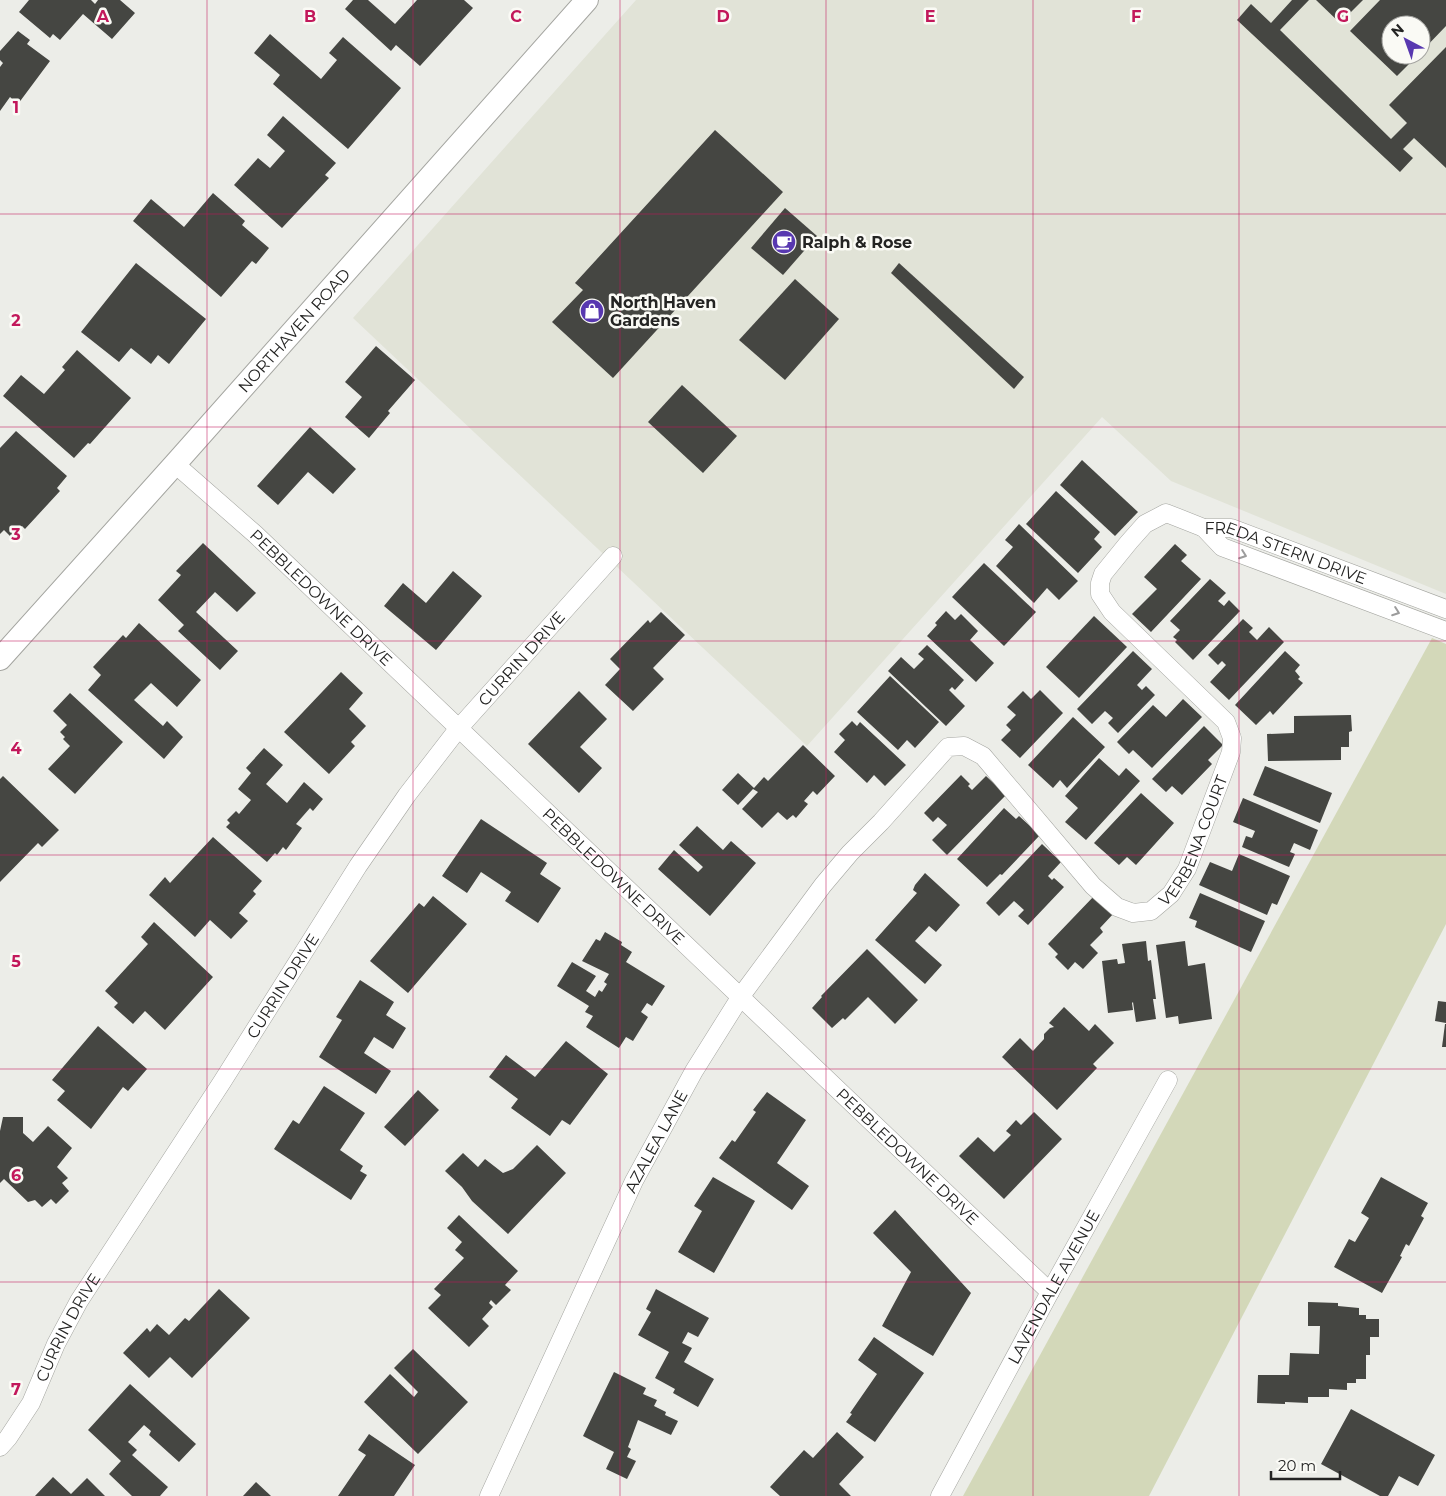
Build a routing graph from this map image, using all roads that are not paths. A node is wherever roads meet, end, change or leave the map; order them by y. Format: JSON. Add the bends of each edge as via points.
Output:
{"nodes":[{"id":1,"x":587,"y":0,"type":"edge"},
{"id":2,"x":175,"y":464,"type":"junction"},
{"id":3,"x":1204,"y":528,"type":"junction"},
{"id":4,"x":613,"y":556,"type":"dead end"},
{"id":5,"x":1446,"y":609,"type":"edge"},
{"id":6,"x":1446,"y":632,"type":"edge"},
{"id":7,"x":0,"y":659,"type":"edge"},
{"id":8,"x":458,"y":729,"type":"junction"},
{"id":9,"x":881,"y":822,"type":"joint"},
{"id":10,"x":740,"y":996,"type":"junction"},
{"id":11,"x":1168,"y":1080,"type":"dead end"},
{"id":12,"x":1050,"y":1292,"type":"junction"},
{"id":13,"x":0,"y":1447,"type":"edge"},
{"id":14,"x":489,"y":1496,"type":"edge"},
{"id":15,"x":940,"y":1496,"type":"edge"}],
"edges":[{"from":1,"to":2,"type":"street","name":"NORTHAVEN ROAD"},
{"from":2,"to":7,"type":"street","name":"NORTHAVEN ROAD"},
{"from":2,"to":8,"type":"street","name":"PEBBLEDOWNE DRIVE","via":[[255,534]]},
{"from":3,"to":5,"type":"street","name":"FREDA STERN DRIVE","via":[[1231,528]]},
{"from":3,"to":6,"type":"street","name":"FREDA STERN DRIVE","one_way":true,"via":[[1222,547]]},
{"from":3,"to":9,"type":"street","name":"VERBENA COURT","via":[[1166,513],[1145,524],[1103,574],[1100,582],[1100,594],[1112,612],[1226,722],[1232,738],[1231,752],[1187,870],[1171,894],[1151,911],[1133,913],[1117,907],[1093,886],[984,756],[964,746],[948,747]]},
{"from":4,"to":8,"type":"street","name":"CURRIN DRIVE"},
{"from":8,"to":10,"type":"street","name":"PEBBLEDOWNE DRIVE"},
{"from":8,"to":13,"type":"street","name":"CURRIN DRIVE","via":[[358,866],[222,1082],[92,1279],[56,1344],[31,1403]]},
{"from":9,"to":10,"type":"street","name":"AZALEA LANE","via":[[823,885]]},
{"from":10,"to":12,"type":"street","name":"PEBBLEDOWNE DRIVE"},
{"from":10,"to":14,"type":"street","name":"AZALEA LANE","via":[[694,1071],[634,1181]]},
{"from":11,"to":12,"type":"street","name":"LAVENDALE AVENUE"},
{"from":12,"to":15,"type":"street","name":"LAVENDALE AVENUE"}]}
